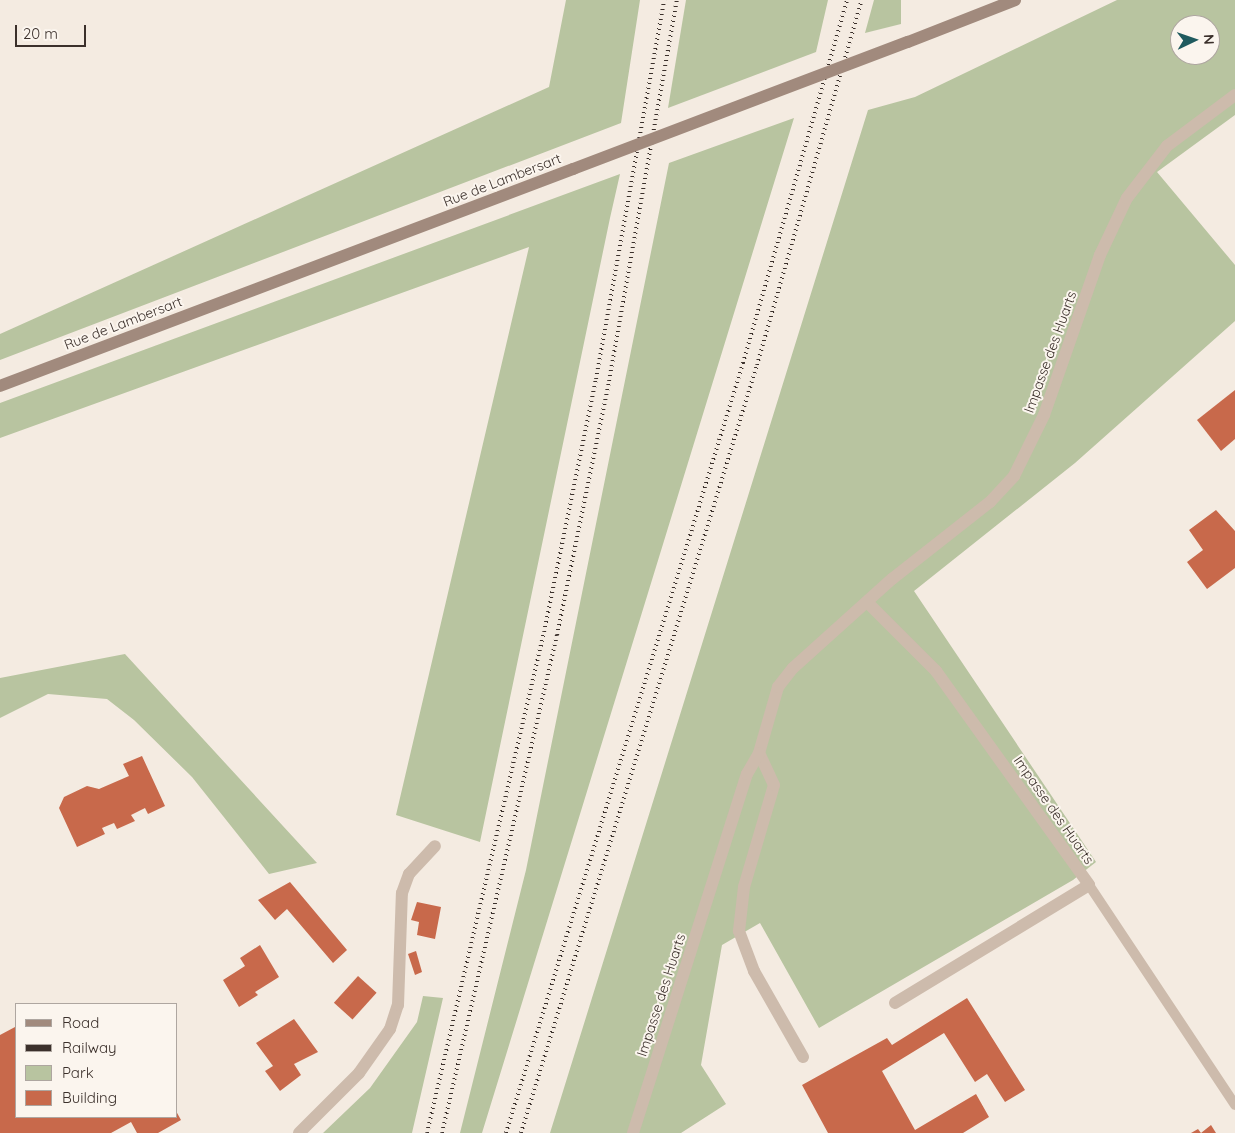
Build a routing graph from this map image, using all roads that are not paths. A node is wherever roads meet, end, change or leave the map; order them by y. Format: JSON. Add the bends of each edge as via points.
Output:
{"nodes":[{"id":1,"x":1015,"y":0,"type":"edge"},
{"id":2,"x":1235,"y":95,"type":"edge"},
{"id":3,"x":0,"y":386,"type":"edge"},
{"id":4,"x":867,"y":602,"type":"junction"},
{"id":5,"x":760,"y":753,"type":"junction"},
{"id":6,"x":435,"y":846,"type":"dead end"},
{"id":7,"x":1089,"y":885,"type":"junction"},
{"id":8,"x":895,"y":1004,"type":"dead end"},
{"id":9,"x":803,"y":1057,"type":"dead end"},
{"id":10,"x":1235,"y":1105,"type":"edge"},
{"id":11,"x":299,"y":1133,"type":"edge"},
{"id":12,"x":633,"y":1133,"type":"edge"}],
"edges":[{"from":1,"to":3,"type":"main road","name":"Rue de Lambersart","bridge":true},
{"from":2,"to":4,"type":"street","name":"Impasse des Huarts","via":[[1167,146],[1127,198],[1100,255],[1040,423],[1014,476],[990,502]]},
{"from":4,"to":5,"type":"street","name":"Impasse des Huarts","via":[[782,681],[772,701]]},
{"from":4,"to":7,"type":"street","name":"Impasse des Huarts","via":[[936,671]]},
{"from":5,"to":9,"type":"street","via":[[774,785],[744,887],[739,931],[754,971]]},
{"from":5,"to":12,"type":"street","name":"Impasse des Huarts","via":[[747,774]]},
{"from":6,"to":11,"type":"street","via":[[409,874],[402,893],[398,1005],[390,1029],[359,1073]]},
{"from":7,"to":8,"type":"street","name":"Impasse des Huarts"},
{"from":7,"to":10,"type":"lane"}]}
